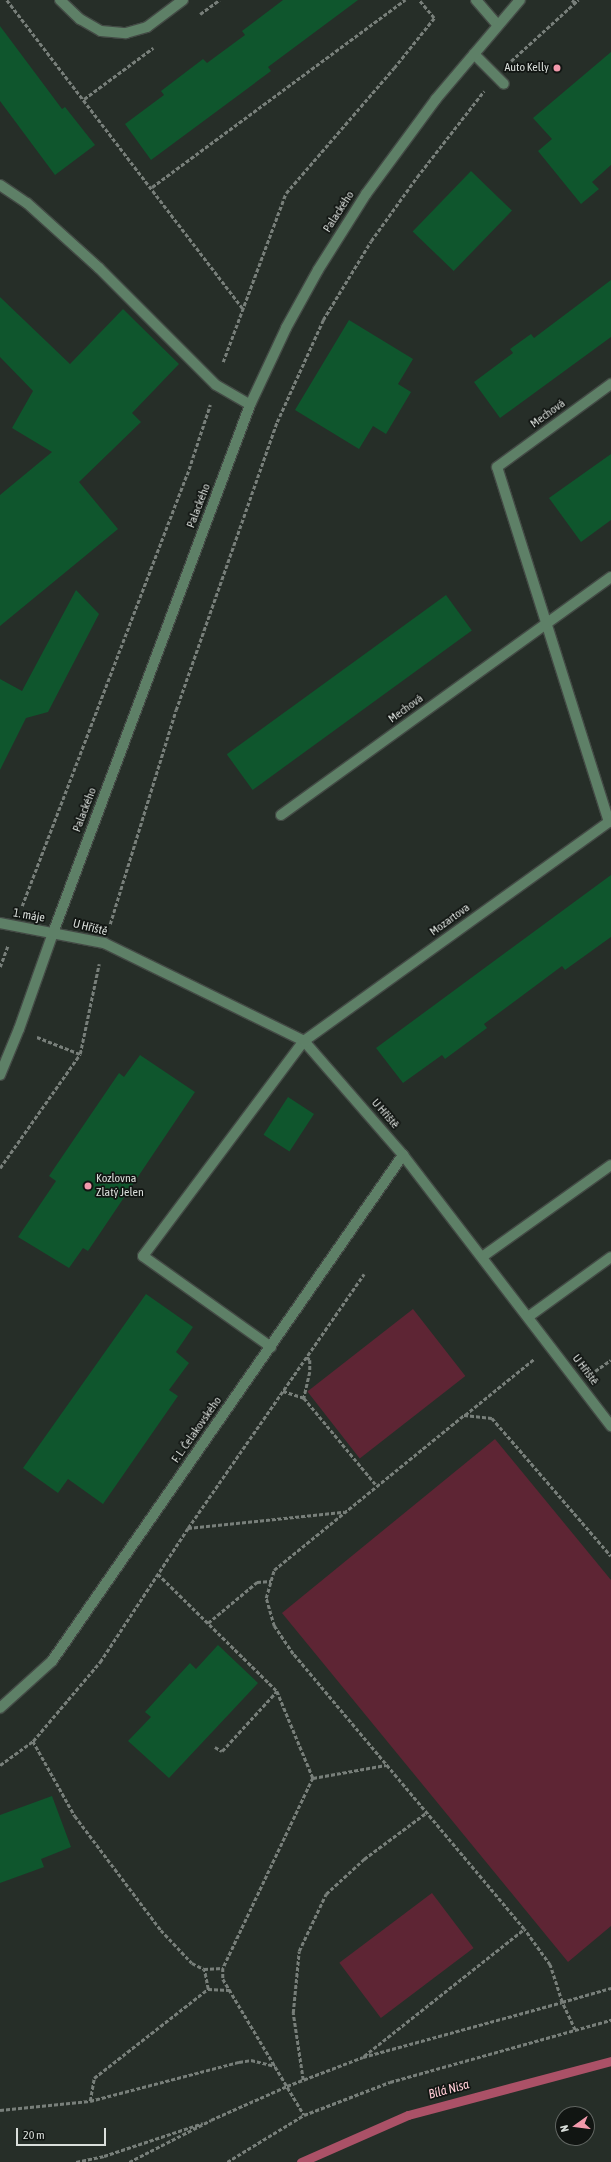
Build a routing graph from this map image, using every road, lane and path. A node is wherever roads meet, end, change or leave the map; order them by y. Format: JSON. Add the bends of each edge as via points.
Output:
{"nodes":[{"id":1,"x":8,"y":0,"type":"edge"},
{"id":2,"x":60,"y":0,"type":"edge"},
{"id":3,"x":183,"y":0,"type":"edge"},
{"id":4,"x":405,"y":0,"type":"edge"},
{"id":5,"x":419,"y":0,"type":"edge"},
{"id":6,"x":476,"y":0,"type":"edge"},
{"id":7,"x":520,"y":0,"type":"edge"},
{"id":8,"x":572,"y":0,"type":"edge"},
{"id":9,"x":578,"y":0,"type":"edge"},
{"id":10,"x":576,"y":3,"type":"junction"},
{"id":11,"x":498,"y":25,"type":"junction"},
{"id":12,"x":474,"y":54,"type":"junction"},
{"id":13,"x":496,"y":75,"type":"junction"},
{"id":14,"x":504,"y":84,"type":"dead end"},
{"id":15,"x":0,"y":185,"type":"edge"},
{"id":16,"x":152,"y":187,"type":"junction"},
{"id":17,"x":244,"y":309,"type":"junction"},
{"id":18,"x":611,"y":384,"type":"edge"},
{"id":19,"x":216,"y":385,"type":"junction"},
{"id":20,"x":250,"y":405,"type":"junction"},
{"id":21,"x":611,"y":577,"type":"edge"},
{"id":22,"x":546,"y":624,"type":"junction"},
{"id":23,"x":281,"y":814,"type":"dead end"},
{"id":24,"x":610,"y":821,"type":"edge"},
{"id":25,"x":0,"y":923,"type":"edge"},
{"id":26,"x":14,"y":927,"type":"junction"},
{"id":27,"x":52,"y":933,"type":"junction"},
{"id":28,"x":104,"y":943,"type":"junction"},
{"id":29,"x":0,"y":967,"type":"edge"},
{"id":30,"x":304,"y":1040,"type":"junction"},
{"id":31,"x":0,"y":1075,"type":"edge"},
{"id":32,"x":403,"y":1155,"type":"junction"},
{"id":33,"x":611,"y":1165,"type":"edge"},
{"id":34,"x":0,"y":1168,"type":"edge"},
{"id":35,"x":482,"y":1257,"type":"junction"},
{"id":36,"x":611,"y":1257,"type":"edge"},
{"id":37,"x":364,"y":1274,"type":"dead end"},
{"id":38,"x":528,"y":1317,"type":"junction"},
{"id":39,"x":550,"y":1346,"type":"junction"},
{"id":40,"x":270,"y":1347,"type":"junction"},
{"id":41,"x":307,"y":1357,"type":"junction"},
{"id":42,"x":284,"y":1391,"type":"junction"},
{"id":43,"x":304,"y":1398,"type":"junction"},
{"id":44,"x":464,"y":1415,"type":"junction"},
{"id":45,"x":611,"y":1426,"type":"edge"},
{"id":46,"x":377,"y":1486,"type":"junction"},
{"id":47,"x":345,"y":1512,"type":"junction"},
{"id":48,"x":188,"y":1528,"type":"junction"},
{"id":49,"x":611,"y":1556,"type":"edge"},
{"id":50,"x":158,"y":1574,"type":"junction"},
{"id":51,"x":271,"y":1581,"type":"junction"},
{"id":52,"x":208,"y":1623,"type":"junction"},
{"id":53,"x":277,"y":1691,"type":"junction"},
{"id":54,"x":0,"y":1708,"type":"edge"},
{"id":55,"x":33,"y":1741,"type":"junction"},
{"id":56,"x":215,"y":1747,"type":"dead end"},
{"id":57,"x":0,"y":1765,"type":"edge"},
{"id":58,"x":386,"y":1765,"type":"junction"},
{"id":59,"x":313,"y":1778,"type":"junction"},
{"id":60,"x":426,"y":1813,"type":"junction"},
{"id":61,"x":524,"y":1929,"type":"junction"},
{"id":62,"x":223,"y":1968,"type":"junction"},
{"id":63,"x":204,"y":1969,"type":"junction"},
{"id":64,"x":611,"y":1988,"type":"edge"},
{"id":65,"x":208,"y":1989,"type":"junction"},
{"id":66,"x":230,"y":1990,"type":"junction"},
{"id":67,"x":562,"y":2002,"type":"junction"},
{"id":68,"x":611,"y":2020,"type":"edge"},
{"id":69,"x":575,"y":2030,"type":"junction"},
{"id":70,"x":363,"y":2057,"type":"junction"},
{"id":71,"x":275,"y":2066,"type":"junction"},
{"id":72,"x":303,"y":2080,"type":"junction"},
{"id":73,"x":287,"y":2086,"type":"junction"},
{"id":74,"x":90,"y":2101,"type":"junction"},
{"id":75,"x":0,"y":2110,"type":"edge"},
{"id":76,"x":304,"y":2115,"type":"junction"},
{"id":77,"x":211,"y":2120,"type":"junction"},
{"id":78,"x":76,"y":2162,"type":"edge"},
{"id":79,"x":130,"y":2162,"type":"edge"},
{"id":80,"x":227,"y":2162,"type":"edge"}],
"edges":[{"from":1,"to":16,"type":"path"},
{"from":2,"to":3,"type":"street","via":[[80,20],[101,31],[126,33],[148,27]]},
{"from":4,"to":16,"type":"path"},
{"from":5,"to":17,"type":"path","via":[[434,18],[286,193]]},
{"from":6,"to":11,"type":"street"},
{"from":7,"to":11,"type":"street","name":"Palackého"},
{"from":8,"to":10,"type":"path"},
{"from":9,"to":10,"type":"path"},
{"from":10,"to":13,"type":"path"},
{"from":11,"to":12,"type":"street","name":"Palackého"},
{"from":12,"to":13,"type":"street"},
{"from":12,"to":20,"type":"street","name":"Palackého","via":[[436,99],[366,194],[318,270],[286,328]]},
{"from":13,"to":14,"type":"street"},
{"from":13,"to":28,"type":"path","via":[[371,241],[323,320],[280,415],[176,710]]},
{"from":15,"to":19,"type":"street","via":[[27,203],[99,268]]},
{"from":16,"to":17,"type":"path"},
{"from":17,"to":19,"type":"path"},
{"from":18,"to":22,"type":"street","name":"Mechová","via":[[497,467]]},
{"from":19,"to":20,"type":"street"},
{"from":19,"to":26,"type":"path","via":[[187,475]]},
{"from":20,"to":27,"type":"street","name":"Palackého"},
{"from":21,"to":22,"type":"street","name":"Mechová"},
{"from":22,"to":23,"type":"street","name":"Mechová"},
{"from":22,"to":24,"type":"street","name":"Mechová"},
{"from":24,"to":30,"type":"street","name":"Mozartova"},
{"from":25,"to":26,"type":"street","name":"1. máje"},
{"from":26,"to":27,"type":"street","name":"1. máje"},
{"from":26,"to":29,"type":"path"},
{"from":27,"to":28,"type":"street","name":"U Hřiště"},
{"from":27,"to":31,"type":"street","name":"Palackého","via":[[19,1029]]},
{"from":28,"to":30,"type":"street","name":"U Hřiště"},
{"from":28,"to":34,"type":"path","via":[[80,1054]]},
{"from":30,"to":32,"type":"street","name":"U Hřiště"},
{"from":30,"to":40,"type":"street","name":"Mozartova","via":[[143,1256]]},
{"from":32,"to":35,"type":"street","name":"U Hřiště"},
{"from":32,"to":40,"type":"street","name":"F. L. Čelakovského"},
{"from":33,"to":35,"type":"street"},
{"from":35,"to":38,"type":"street","name":"U Hřiště"},
{"from":36,"to":38,"type":"street"},
{"from":37,"to":41,"type":"path"},
{"from":38,"to":39,"type":"street","name":"U Hřiště"},
{"from":39,"to":44,"type":"path"},
{"from":39,"to":45,"type":"street","name":"U Hřiště"},
{"from":40,"to":54,"type":"street","name":"F. L. Čelakovského","via":[[52,1661]]},
{"from":41,"to":42,"type":"path"},
{"from":41,"to":43,"type":"path","via":[[310,1360],[310,1372]]},
{"from":42,"to":43,"type":"path"},
{"from":42,"to":48,"type":"path"},
{"from":43,"to":46,"type":"path"},
{"from":44,"to":46,"type":"path"},
{"from":44,"to":49,"type":"path","via":[[492,1418]]},
{"from":46,"to":47,"type":"path"},
{"from":47,"to":48,"type":"path"},
{"from":47,"to":51,"type":"path","via":[[274,1570]]},
{"from":48,"to":50,"type":"path"},
{"from":50,"to":52,"type":"path"},
{"from":50,"to":55,"type":"path","via":[[100,1662]]},
{"from":51,"to":52,"type":"path","via":[[257,1582]]},
{"from":51,"to":58,"type":"path","via":[[266,1598],[274,1626],[293,1654]]},
{"from":52,"to":53,"type":"path"},
{"from":53,"to":56,"type":"path","via":[[222,1751]]},
{"from":53,"to":59,"type":"path"},
{"from":55,"to":57,"type":"path"},
{"from":55,"to":63,"type":"path","via":[[74,1816],[161,1930],[192,1963]]},
{"from":58,"to":59,"type":"path"},
{"from":58,"to":60,"type":"path"},
{"from":59,"to":62,"type":"path"},
{"from":60,"to":61,"type":"path"},
{"from":60,"to":72,"type":"path","via":[[364,1859],[326,1894],[299,1951],[293,2013]]},
{"from":61,"to":67,"type":"path","via":[[550,1965]]},
{"from":61,"to":70,"type":"path"},
{"from":62,"to":63,"type":"path"},
{"from":62,"to":66,"type":"path","via":[[223,1979]]},
{"from":63,"to":65,"type":"path"},
{"from":64,"to":67,"type":"path"},
{"from":65,"to":66,"type":"path"},
{"from":65,"to":74,"type":"path","via":[[94,2078]]},
{"from":66,"to":71,"type":"path"},
{"from":67,"to":69,"type":"path"},
{"from":67,"to":70,"type":"path"},
{"from":68,"to":69,"type":"path"},
{"from":69,"to":76,"type":"path","via":[[390,2082]]},
{"from":70,"to":72,"type":"path"},
{"from":71,"to":73,"type":"path"},
{"from":71,"to":74,"type":"path","via":[[251,2060],[239,2062]]},
{"from":72,"to":73,"type":"path"},
{"from":73,"to":76,"type":"path"},
{"from":73,"to":77,"type":"path"},
{"from":74,"to":75,"type":"path"},
{"from":76,"to":80,"type":"path"},
{"from":77,"to":78,"type":"path","via":[[104,2156]]},
{"from":77,"to":79,"type":"path"}]}
